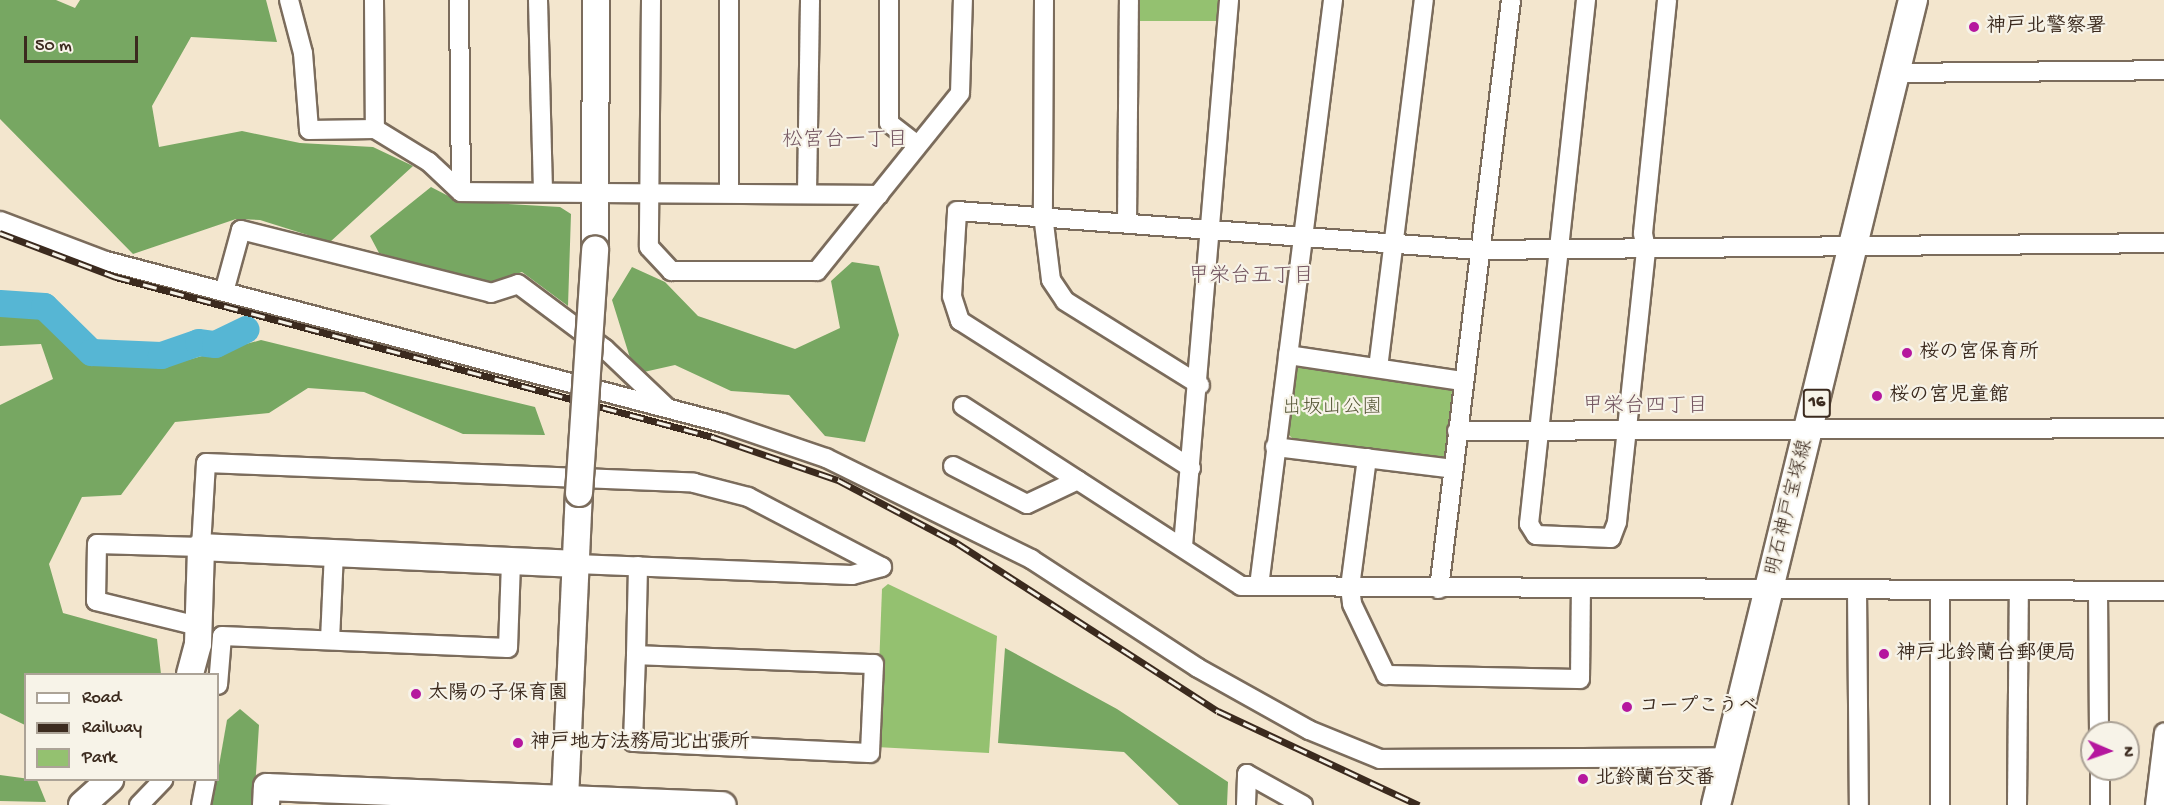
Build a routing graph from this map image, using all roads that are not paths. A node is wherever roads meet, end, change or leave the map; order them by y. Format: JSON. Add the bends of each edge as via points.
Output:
{"nodes":[{"id":1,"x":289,"y":0,"type":"edge"},
{"id":2,"x":374,"y":0,"type":"edge"},
{"id":3,"x":459,"y":0,"type":"edge"},
{"id":4,"x":538,"y":0,"type":"edge"},
{"id":5,"x":596,"y":0,"type":"edge"},
{"id":6,"x":651,"y":0,"type":"edge"},
{"id":7,"x":729,"y":0,"type":"edge"},
{"id":8,"x":810,"y":0,"type":"edge"},
{"id":9,"x":889,"y":0,"type":"edge"},
{"id":10,"x":963,"y":0,"type":"edge"},
{"id":11,"x":1044,"y":0,"type":"edge"},
{"id":12,"x":1129,"y":0,"type":"edge"},
{"id":13,"x":1229,"y":0,"type":"edge"},
{"id":14,"x":1333,"y":0,"type":"edge"},
{"id":15,"x":1424,"y":0,"type":"edge"},
{"id":16,"x":1511,"y":0,"type":"edge"},
{"id":17,"x":1586,"y":0,"type":"edge"},
{"id":18,"x":1667,"y":0,"type":"edge"},
{"id":19,"x":1913,"y":0,"type":"edge"},
{"id":20,"x":2164,"y":70,"type":"edge"},
{"id":21,"x":1896,"y":73,"type":"junction"},
{"id":22,"x":375,"y":129,"type":"junction"},
{"id":23,"x":917,"y":145,"type":"junction"},
{"id":24,"x":461,"y":192,"type":"junction"},
{"id":25,"x":543,"y":192,"type":"junction"},
{"id":26,"x":729,"y":193,"type":"junction"},
{"id":27,"x":807,"y":193,"type":"junction"},
{"id":28,"x":649,"y":194,"type":"junction"},
{"id":29,"x":598,"y":195,"type":"junction"},
{"id":30,"x":879,"y":195,"type":"junction"},
{"id":31,"x":1043,"y":215,"type":"junction"},
{"id":32,"x":0,"y":221,"type":"edge"},
{"id":33,"x":1127,"y":223,"type":"junction"},
{"id":34,"x":1211,"y":230,"type":"junction"},
{"id":35,"x":1303,"y":237,"type":"junction"},
{"id":36,"x":2164,"y":243,"type":"edge"},
{"id":37,"x":1393,"y":244,"type":"junction"},
{"id":38,"x":1854,"y":248,"type":"junction"},
{"id":39,"x":1646,"y":249,"type":"junction"},
{"id":40,"x":1478,"y":250,"type":"junction"},
{"id":41,"x":1556,"y":250,"type":"junction"},
{"id":42,"x":224,"y":292,"type":"junction"},
{"id":43,"x":1288,"y":355,"type":"junction"},
{"id":44,"x":1378,"y":368,"type":"junction"},
{"id":45,"x":1463,"y":381,"type":"junction"},
{"id":46,"x":1200,"y":385,"type":"junction"},
{"id":47,"x":963,"y":406,"type":"dead end"},
{"id":48,"x":666,"y":407,"type":"junction"},
{"id":49,"x":2164,"y":428,"type":"edge"},
{"id":50,"x":1457,"y":431,"type":"junction"},
{"id":51,"x":1541,"y":431,"type":"junction"},
{"id":52,"x":1626,"y":431,"type":"junction"},
{"id":53,"x":1810,"y":432,"type":"junction"},
{"id":54,"x":1275,"y":447,"type":"junction"},
{"id":55,"x":1367,"y":458,"type":"junction"},
{"id":56,"x":954,"y":466,"type":"dead end"},
{"id":57,"x":1191,"y":468,"type":"junction"},
{"id":58,"x":1453,"y":469,"type":"junction"},
{"id":59,"x":1078,"y":480,"type":"junction"},
{"id":60,"x":1183,"y":546,"type":"junction"},
{"id":61,"x":201,"y":547,"type":"junction"},
{"id":62,"x":334,"y":553,"type":"junction"},
{"id":63,"x":511,"y":560,"type":"junction"},
{"id":64,"x":576,"y":564,"type":"junction"},
{"id":65,"x":638,"y":566,"type":"junction"},
{"id":66,"x":1259,"y":586,"type":"junction"},
{"id":67,"x":1350,"y":587,"type":"junction"},
{"id":68,"x":1439,"y":589,"type":"junction"},
{"id":69,"x":1581,"y":590,"type":"junction"},
{"id":70,"x":1857,"y":590,"type":"junction"},
{"id":71,"x":1940,"y":591,"type":"junction"},
{"id":72,"x":2098,"y":591,"type":"junction"},
{"id":73,"x":2164,"y":591,"type":"edge"},
{"id":74,"x":1768,"y":592,"type":"junction"},
{"id":75,"x":2019,"y":592,"type":"junction"},
{"id":76,"x":198,"y":626,"type":"junction"},
{"id":77,"x":330,"y":640,"type":"junction"},
{"id":78,"x":636,"y":655,"type":"junction"},
{"id":79,"x":190,"y":673,"type":"edge"},
{"id":80,"x":219,"y":673,"type":"edge"},
{"id":81,"x":2099,"y":721,"type":"edge"},
{"id":82,"x":2164,"y":733,"type":"edge"},
{"id":83,"x":1728,"y":757,"type":"junction"},
{"id":84,"x":2162,"y":765,"type":"edge"},
{"id":85,"x":109,"y":781,"type":"edge"},
{"id":86,"x":162,"y":781,"type":"edge"},
{"id":87,"x":206,"y":781,"type":"edge"},
{"id":88,"x":2100,"y":781,"type":"edge"},
{"id":89,"x":566,"y":798,"type":"junction"},
{"id":90,"x":82,"y":805,"type":"edge"},
{"id":91,"x":139,"y":805,"type":"edge"},
{"id":92,"x":201,"y":805,"type":"edge"},
{"id":93,"x":266,"y":805,"type":"edge"},
{"id":94,"x":723,"y":805,"type":"edge"},
{"id":95,"x":1246,"y":805,"type":"edge"},
{"id":96,"x":1303,"y":805,"type":"edge"},
{"id":97,"x":1716,"y":805,"type":"edge"},
{"id":98,"x":1858,"y":805,"type":"edge"},
{"id":99,"x":1940,"y":805,"type":"edge"},
{"id":100,"x":2017,"y":805,"type":"edge"},
{"id":101,"x":2100,"y":805,"type":"edge"},
{"id":102,"x":2155,"y":805,"type":"edge"}],
"edges":[{"from":1,"to":22,"type":"street","via":[[303,53],[309,130]]},
{"from":2,"to":22,"type":"street"},
{"from":3,"to":24,"type":"street"},
{"from":4,"to":25,"type":"street"},
{"from":5,"to":29,"type":"street"},
{"from":6,"to":28,"type":"street"},
{"from":7,"to":26,"type":"street"},
{"from":8,"to":27,"type":"street"},
{"from":9,"to":23,"type":"street","via":[[889,123]]},
{"from":10,"to":23,"type":"street","via":[[960,93]]},
{"from":11,"to":31,"type":"street"},
{"from":12,"to":33,"type":"street"},
{"from":13,"to":34,"type":"street"},
{"from":14,"to":35,"type":"street"},
{"from":15,"to":37,"type":"street"},
{"from":16,"to":40,"type":"street"},
{"from":17,"to":41,"type":"street"},
{"from":18,"to":39,"type":"street","via":[[1642,233]]},
{"from":19,"to":21,"type":"main road","name":"明石神戸宝塚線","number":"16"},
{"from":20,"to":21,"type":"street"},
{"from":21,"to":38,"type":"main road","name":"明石神戸宝塚線","number":"16"},
{"from":22,"to":24,"type":"street","via":[[429,162]]},
{"from":23,"to":30,"type":"street"},
{"from":24,"to":25,"type":"street"},
{"from":25,"to":29,"type":"street"},
{"from":26,"to":27,"type":"street"},
{"from":26,"to":28,"type":"street"},
{"from":27,"to":30,"type":"street"},
{"from":28,"to":29,"type":"street"},
{"from":28,"to":30,"type":"street","via":[[649,247],[671,271],[818,271]]},
{"from":29,"to":64,"type":"street","bridge":true},
{"from":31,"to":33,"type":"street"},
{"from":31,"to":46,"type":"street","via":[[1044,259],[1065,301]]},
{"from":31,"to":57,"type":"street","via":[[957,211],[952,296],[960,321]]},
{"from":32,"to":42,"type":"street","via":[[106,261]]},
{"from":33,"to":34,"type":"street"},
{"from":34,"to":35,"type":"street"},
{"from":34,"to":46,"type":"street"},
{"from":35,"to":37,"type":"street"},
{"from":35,"to":43,"type":"street"},
{"from":36,"to":38,"type":"street"},
{"from":37,"to":40,"type":"street"},
{"from":37,"to":44,"type":"street"},
{"from":38,"to":39,"type":"street"},
{"from":38,"to":53,"type":"main road","name":"明石神戸宝塚線","number":"16"},
{"from":39,"to":41,"type":"street"},
{"from":39,"to":52,"type":"street"},
{"from":40,"to":41,"type":"street"},
{"from":40,"to":45,"type":"street"},
{"from":41,"to":51,"type":"street","via":[[1560,265]]},
{"from":42,"to":48,"type":"street"},
{"from":42,"to":48,"type":"street","via":[[241,230],[491,293],[518,284],[596,342]]},
{"from":43,"to":44,"type":"street"},
{"from":43,"to":54,"type":"street"},
{"from":44,"to":45,"type":"street"},
{"from":45,"to":50,"type":"street"},
{"from":46,"to":57,"type":"street"},
{"from":47,"to":59,"type":"street"},
{"from":48,"to":83,"type":"street","via":[[816,455],[893,487],[1031,559],[1198,668],[1309,730],[1380,759]]},
{"from":49,"to":53,"type":"street"},
{"from":50,"to":51,"type":"street"},
{"from":50,"to":58,"type":"street"},
{"from":51,"to":52,"type":"street"},
{"from":51,"to":52,"type":"street","via":[[1529,524],[1536,535],[1611,537],[1617,522]]},
{"from":52,"to":53,"type":"street"},
{"from":53,"to":74,"type":"main road","name":"明石神戸宝塚線","number":"16"},
{"from":54,"to":55,"type":"street"},
{"from":54,"to":66,"type":"street"},
{"from":55,"to":58,"type":"street"},
{"from":55,"to":67,"type":"street"},
{"from":56,"to":59,"type":"street","via":[[1027,504]]},
{"from":57,"to":60,"type":"street"},
{"from":58,"to":68,"type":"street"},
{"from":59,"to":60,"type":"street"},
{"from":60,"to":66,"type":"street","via":[[1241,586]]},
{"from":61,"to":62,"type":"street"},
{"from":61,"to":65,"type":"street","via":[[206,463],[228,463],[694,483],[748,497],[882,567],[852,575]]},
{"from":61,"to":76,"type":"street"},
{"from":61,"to":76,"type":"street","via":[[97,544],[96,601]]},
{"from":62,"to":63,"type":"street"},
{"from":62,"to":77,"type":"street"},
{"from":63,"to":64,"type":"street"},
{"from":63,"to":77,"type":"street","via":[[508,648]]},
{"from":64,"to":65,"type":"street"},
{"from":64,"to":89,"type":"street"},
{"from":65,"to":78,"type":"street"},
{"from":66,"to":67,"type":"street"},
{"from":67,"to":68,"type":"street"},
{"from":67,"to":69,"type":"street","via":[[1352,604],[1386,675],[1580,679]]},
{"from":68,"to":69,"type":"street"},
{"from":69,"to":74,"type":"street"},
{"from":70,"to":71,"type":"street"},
{"from":70,"to":74,"type":"street"},
{"from":70,"to":98,"type":"street"},
{"from":71,"to":75,"type":"street"},
{"from":71,"to":99,"type":"street"},
{"from":72,"to":73,"type":"street"},
{"from":72,"to":75,"type":"street"},
{"from":72,"to":81,"type":"street"},
{"from":74,"to":83,"type":"main road","name":"明石神戸宝塚線","number":"16"},
{"from":75,"to":100,"type":"street"},
{"from":76,"to":79,"type":"street"},
{"from":77,"to":80,"type":"street","via":[[222,636]]},
{"from":78,"to":78,"type":"street","via":[[633,742],[870,753],[874,664]]},
{"from":82,"to":84,"type":"street"},
{"from":83,"to":97,"type":"main road","name":"明石神戸宝塚線","number":"16"},
{"from":84,"to":102,"type":"street"},
{"from":85,"to":90,"type":"street"},
{"from":86,"to":91,"type":"street"},
{"from":87,"to":92,"type":"street"},
{"from":88,"to":101,"type":"street"},
{"from":89,"to":93,"type":"street","via":[[267,787]]},
{"from":89,"to":94,"type":"street"},
{"from":95,"to":96,"type":"street","via":[[1247,774]]}]}
